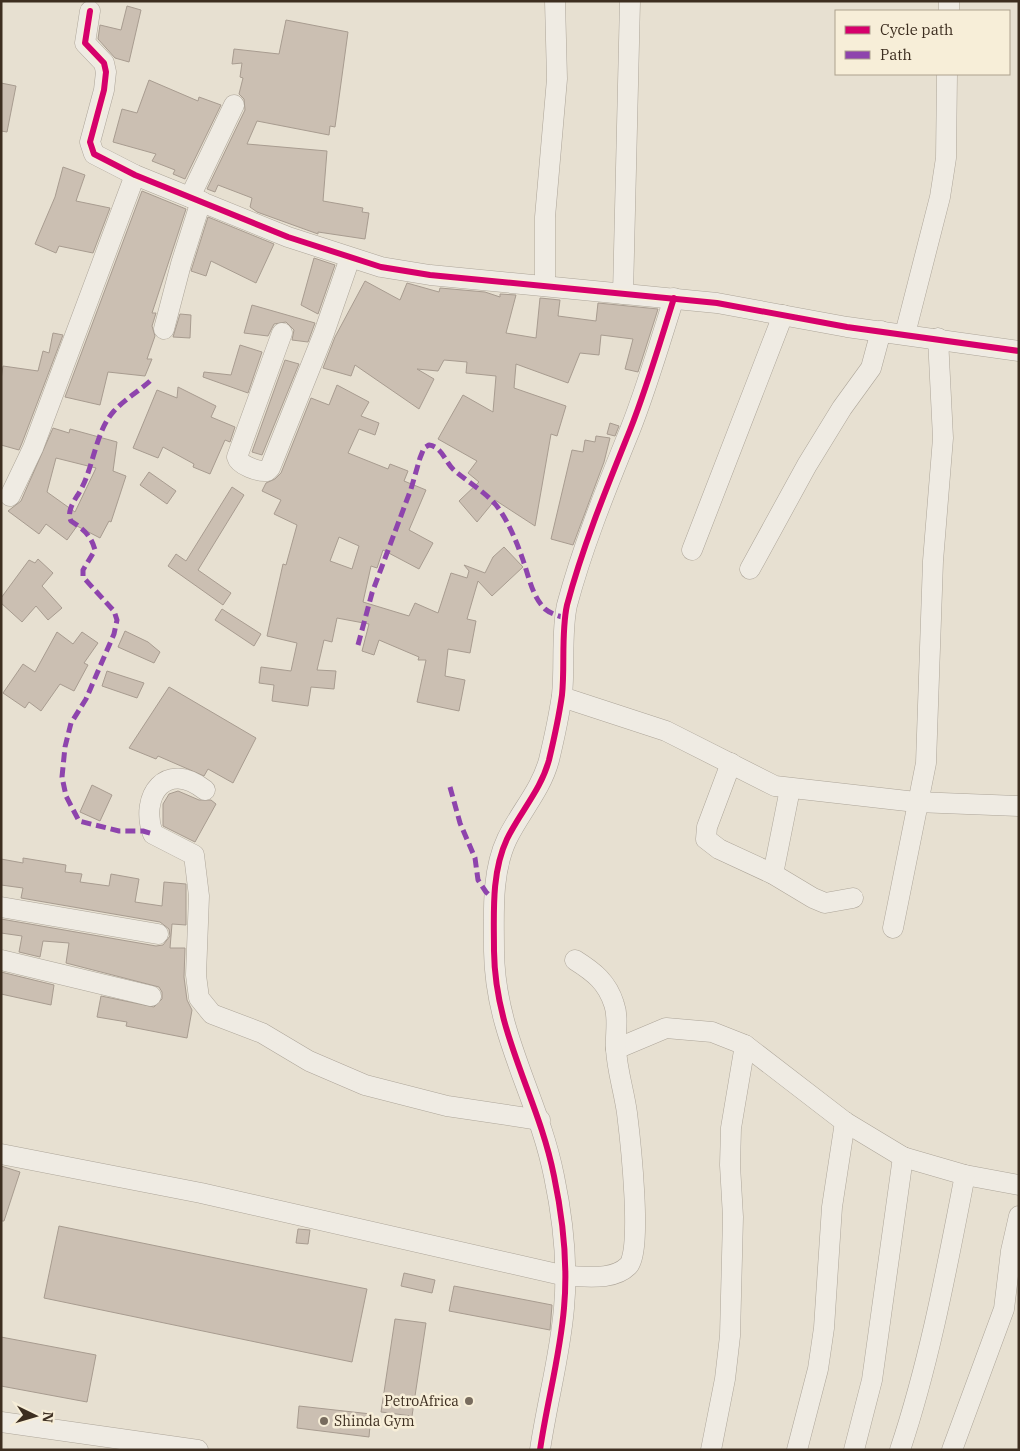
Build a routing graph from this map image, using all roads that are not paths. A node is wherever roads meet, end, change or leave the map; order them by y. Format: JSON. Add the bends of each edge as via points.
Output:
{"nodes":[{"id":1,"x":555,"y":1,"type":"edge"},
{"id":2,"x":630,"y":1,"type":"edge"},
{"id":3,"x":90,"y":11,"type":"dead end"},
{"id":4,"x":947,"y":75,"type":"edge"},
{"id":5,"x":234,"y":104,"type":"dead end"},
{"id":6,"x":135,"y":175,"type":"junction"},
{"id":7,"x":196,"y":199,"type":"junction"},
{"id":8,"x":350,"y":258,"type":"junction"},
{"id":9,"x":545,"y":286,"type":"junction"},
{"id":10,"x":622,"y":294,"type":"junction"},
{"id":11,"x":674,"y":298,"type":"junction"},
{"id":12,"x":783,"y":315,"type":"junction"},
{"id":13,"x":164,"y":329,"type":"dead end"},
{"id":14,"x":881,"y":331,"type":"junction"},
{"id":15,"x":282,"y":333,"type":"dead end"},
{"id":16,"x":905,"y":334,"type":"junction"},
{"id":17,"x":938,"y":338,"type":"junction"},
{"id":18,"x":1019,"y":351,"type":"edge"},
{"id":19,"x":10,"y":496,"type":"dead end"},
{"id":20,"x":692,"y":550,"type":"dead end"},
{"id":21,"x":750,"y":569,"type":"dead end"},
{"id":22,"x":562,"y":697,"type":"junction"},
{"id":23,"x":731,"y":763,"type":"junction"},
{"id":24,"x":790,"y":789,"type":"junction"},
{"id":25,"x":205,"y":790,"type":"dead end"},
{"id":26,"x":916,"y":802,"type":"junction"},
{"id":27,"x":1019,"y":806,"type":"edge"},
{"id":28,"x":773,"y":874,"type":"junction"},
{"id":29,"x":853,"y":898,"type":"dead end"},
{"id":30,"x":1,"y":908,"type":"edge"},
{"id":31,"x":893,"y":928,"type":"dead end"},
{"id":32,"x":158,"y":934,"type":"dead end"},
{"id":33,"x":1,"y":960,"type":"edge"},
{"id":34,"x":575,"y":960,"type":"dead end"},
{"id":35,"x":151,"y":996,"type":"dead end"},
{"id":36,"x":745,"y":1045,"type":"junction"},
{"id":37,"x":616,"y":1049,"type":"junction"},
{"id":38,"x":540,"y":1120,"type":"junction"},
{"id":39,"x":845,"y":1122,"type":"junction"},
{"id":40,"x":1,"y":1154,"type":"edge"},
{"id":41,"x":903,"y":1157,"type":"junction"},
{"id":42,"x":965,"y":1175,"type":"junction"},
{"id":43,"x":1019,"y":1186,"type":"edge"},
{"id":44,"x":1019,"y":1216,"type":"edge"},
{"id":45,"x":1015,"y":1252,"type":"edge"},
{"id":46,"x":566,"y":1276,"type":"junction"},
{"id":47,"x":1012,"y":1298,"type":"edge"},
{"id":48,"x":1,"y":1422,"type":"edge"},
{"id":49,"x":127,"y":1445,"type":"edge"},
{"id":50,"x":192,"y":1449,"type":"edge"},
{"id":51,"x":540,"y":1450,"type":"edge"},
{"id":52,"x":711,"y":1450,"type":"edge"},
{"id":53,"x":798,"y":1450,"type":"edge"},
{"id":54,"x":854,"y":1450,"type":"edge"},
{"id":55,"x":900,"y":1450,"type":"edge"},
{"id":56,"x":952,"y":1450,"type":"edge"}],
"edges":[{"from":1,"to":9,"type":"street","via":[[557,79],[545,216]]},
{"from":2,"to":10,"type":"street"},
{"from":3,"to":6,"type":"street","via":[[85,42],[104,63],[106,72],[90,142],[94,154]]},
{"from":4,"to":16,"type":"street","via":[[946,158],[940,197]]},
{"from":5,"to":7,"type":"street"},
{"from":6,"to":7,"type":"street"},
{"from":6,"to":19,"type":"street","via":[[33,448]]},
{"from":7,"to":8,"type":"street","via":[[288,237]]},
{"from":7,"to":13,"type":"street"},
{"from":8,"to":9,"type":"street","via":[[430,275]]},
{"from":8,"to":15,"type":"street","via":[[305,383],[270,468],[262,472],[240,462],[237,457]]},
{"from":9,"to":10,"type":"street"},
{"from":10,"to":11,"type":"street"},
{"from":11,"to":12,"type":"street"},
{"from":11,"to":22,"type":"street","via":[[631,428],[600,501],[568,602]]},
{"from":12,"to":14,"type":"street"},
{"from":12,"to":20,"type":"street"},
{"from":14,"to":16,"type":"street"},
{"from":14,"to":21,"type":"street","via":[[871,368],[807,465]]},
{"from":16,"to":17,"type":"street"},
{"from":17,"to":18,"type":"street"},
{"from":17,"to":26,"type":"street","via":[[943,438],[933,561],[926,763]]},
{"from":22,"to":23,"type":"street","via":[[666,731]]},
{"from":22,"to":38,"type":"street","via":[[548,763],[539,785],[508,837],[497,865],[495,901],[494,955],[499,1008]]},
{"from":23,"to":24,"type":"street","via":[[768,783]]},
{"from":23,"to":28,"type":"street","via":[[707,827],[706,839]]},
{"from":24,"to":26,"type":"street"},
{"from":24,"to":28,"type":"street"},
{"from":25,"to":38,"type":"street","via":[[181,777],[162,783],[149,805],[148,820],[153,834],[194,855],[199,896],[196,975],[199,998],[212,1014],[262,1033],[309,1061],[365,1085],[447,1106]]},
{"from":26,"to":27,"type":"street"},
{"from":26,"to":31,"type":"street"},
{"from":28,"to":29,"type":"street","via":[[825,903]]},
{"from":30,"to":32,"type":"street"},
{"from":33,"to":35,"type":"street"},
{"from":34,"to":37,"type":"street","via":[[606,983],[615,1005]]},
{"from":36,"to":37,"type":"street","via":[[712,1032],[666,1028]]},
{"from":36,"to":39,"type":"street"},
{"from":36,"to":52,"type":"street","via":[[731,1128],[733,1274],[730,1336]]},
{"from":37,"to":46,"type":"street","via":[[627,1113],[635,1252],[628,1267],[608,1276]]},
{"from":38,"to":46,"type":"street","via":[[557,1195]]},
{"from":39,"to":41,"type":"street"},
{"from":39,"to":53,"type":"street","via":[[832,1207],[824,1328]]},
{"from":40,"to":46,"type":"street","via":[[201,1193]]},
{"from":41,"to":42,"type":"street"},
{"from":41,"to":54,"type":"street","via":[[872,1380]]},
{"from":42,"to":43,"type":"street"},
{"from":42,"to":55,"type":"street","via":[[922,1378]]},
{"from":44,"to":45,"type":"street"},
{"from":45,"to":47,"type":"street"},
{"from":46,"to":51,"type":"street","via":[[559,1344]]},
{"from":47,"to":56,"type":"street"},
{"from":48,"to":49,"type":"street"},
{"from":49,"to":50,"type":"street"}]}
